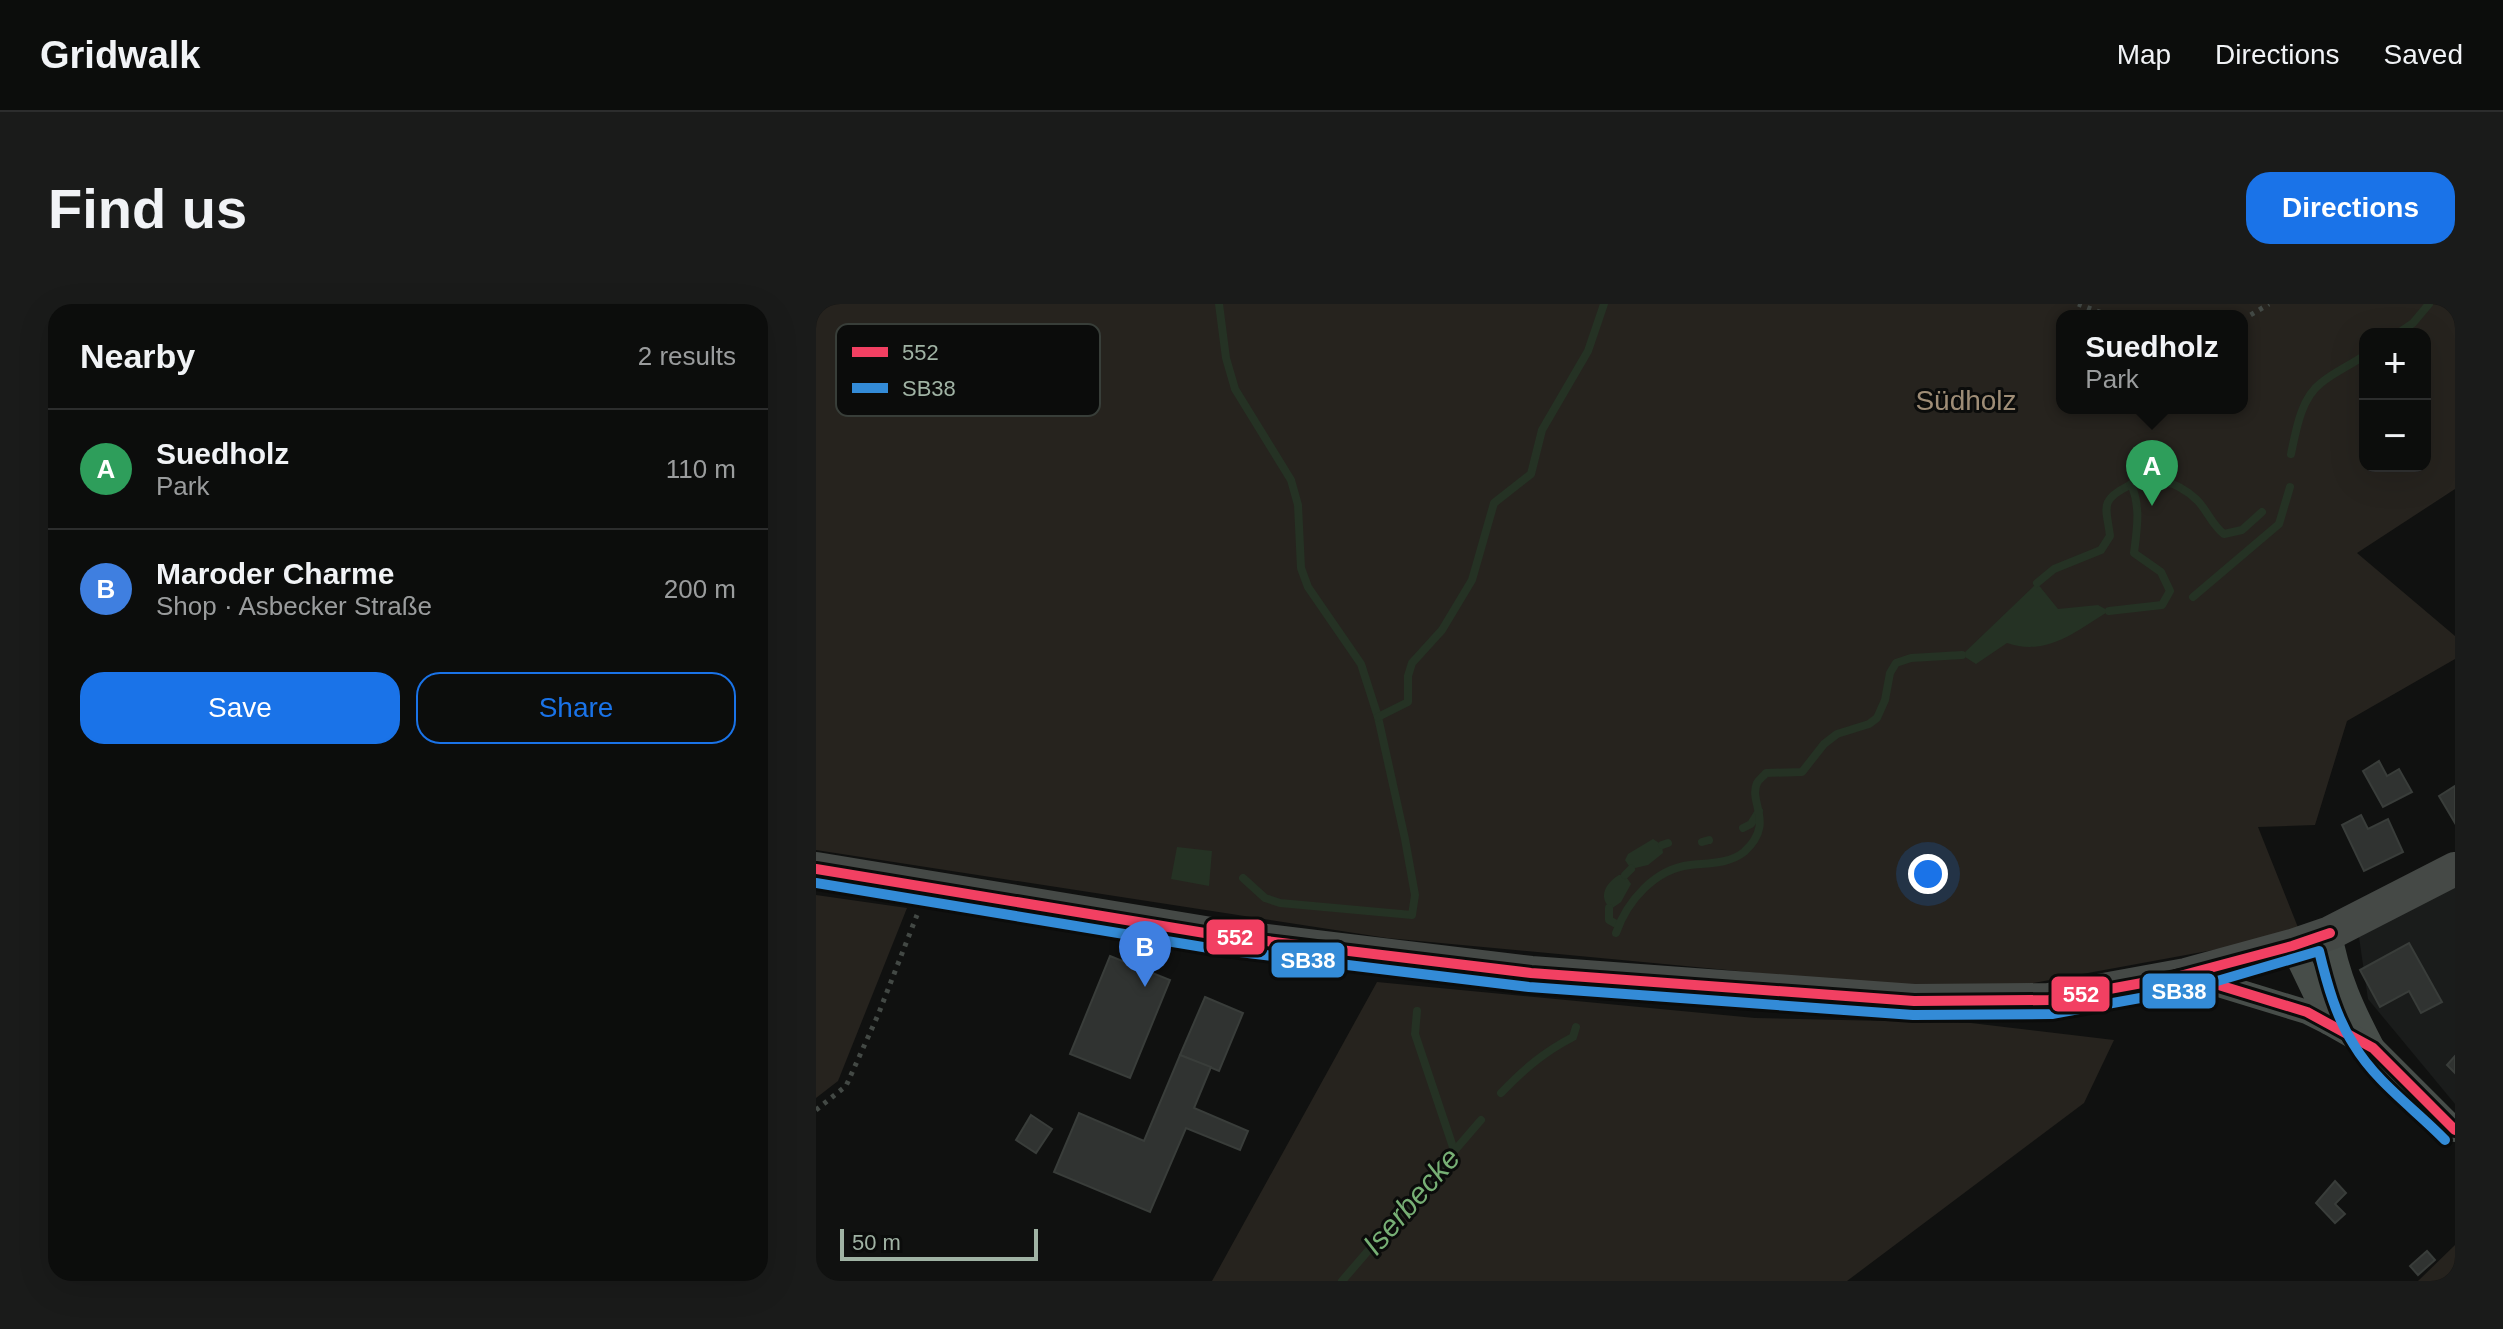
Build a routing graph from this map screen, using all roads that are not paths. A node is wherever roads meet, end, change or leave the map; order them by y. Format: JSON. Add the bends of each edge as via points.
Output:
{"nodes":[{"id":1,"x":816,"y":869,"type":"edge"},
{"id":2,"x":2455,"y":869,"type":"edge"},
{"id":3,"x":2330,"y":933,"type":"junction"},
{"id":4,"x":2292,"y":946,"type":"junction"},
{"id":5,"x":2186,"y":975,"type":"junction"},
{"id":6,"x":2329,"y":1023,"type":"junction"},
{"id":7,"x":2373,"y":1048,"type":"junction"},
{"id":8,"x":2455,"y":1130,"type":"edge"}],
"edges":[{"from":1,"to":5,"type":"main road","via":[[1217,935],[1531,973],[1914,1001],[2049,1000]]},
{"from":2,"to":3,"type":"main road"},
{"from":3,"to":4,"type":"main road"},
{"from":3,"to":7,"type":"street","via":[[2347,999]]},
{"from":4,"to":5,"type":"main road"},
{"from":4,"to":6,"type":"street"},
{"from":5,"to":6,"type":"street"},
{"from":6,"to":7,"type":"street"},
{"from":7,"to":8,"type":"street"}]}
